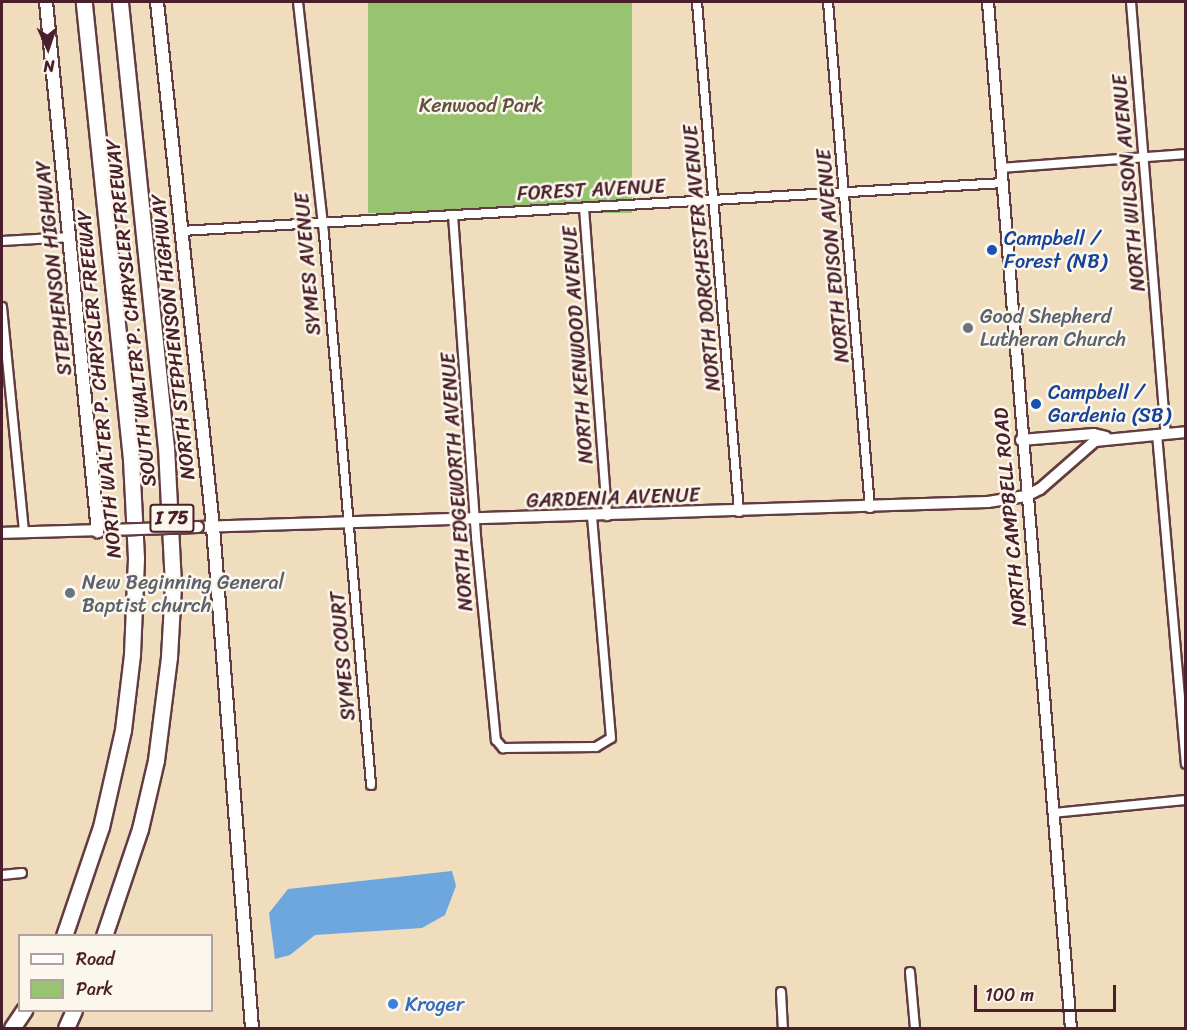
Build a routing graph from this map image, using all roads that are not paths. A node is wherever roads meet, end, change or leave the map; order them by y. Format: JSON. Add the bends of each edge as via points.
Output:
{"nodes":[{"id":1,"x":46,"y":2,"type":"edge"},
{"id":2,"x":74,"y":2,"type":"edge"},
{"id":3,"x":84,"y":2,"type":"edge"},
{"id":4,"x":120,"y":2,"type":"edge"},
{"id":5,"x":157,"y":2,"type":"edge"},
{"id":6,"x":298,"y":2,"type":"edge"},
{"id":7,"x":697,"y":2,"type":"edge"},
{"id":8,"x":828,"y":2,"type":"edge"},
{"id":9,"x":988,"y":2,"type":"edge"},
{"id":10,"x":1131,"y":2,"type":"edge"},
{"id":11,"x":91,"y":70,"type":"junction"},
{"id":12,"x":1185,"y":154,"type":"edge"},
{"id":13,"x":1144,"y":157,"type":"junction"},
{"id":14,"x":1001,"y":168,"type":"junction"},
{"id":15,"x":1003,"y":183,"type":"junction"},
{"id":16,"x":845,"y":192,"type":"junction"},
{"id":17,"x":714,"y":200,"type":"junction"},
{"id":18,"x":584,"y":208,"type":"junction"},
{"id":19,"x":453,"y":215,"type":"junction"},
{"id":20,"x":322,"y":223,"type":"junction"},
{"id":21,"x":181,"y":231,"type":"junction"},
{"id":22,"x":70,"y":237,"type":"junction"},
{"id":23,"x":2,"y":241,"type":"edge"},
{"id":24,"x":2,"y":307,"type":"edge"},
{"id":25,"x":1185,"y":432,"type":"edge"},
{"id":26,"x":1162,"y":434,"type":"junction"},
{"id":27,"x":1106,"y":437,"type":"junction"},
{"id":28,"x":1021,"y":440,"type":"junction"},
{"id":29,"x":1026,"y":496,"type":"junction"},
{"id":30,"x":870,"y":508,"type":"junction"},
{"id":31,"x":739,"y":512,"type":"junction"},
{"id":32,"x":592,"y":516,"type":"junction"},
{"id":33,"x":607,"y":516,"type":"junction"},
{"id":34,"x":476,"y":520,"type":"junction"},
{"id":35,"x":347,"y":524,"type":"junction"},
{"id":36,"x":213,"y":526,"type":"junction"},
{"id":37,"x":104,"y":531,"type":"junction"},
{"id":38,"x":24,"y":532,"type":"junction"},
{"id":39,"x":2,"y":533,"type":"edge"},
{"id":40,"x":1185,"y":764,"type":"edge"},
{"id":41,"x":371,"y":785,"type":"dead end"},
{"id":42,"x":1185,"y":800,"type":"edge"},
{"id":43,"x":1053,"y":813,"type":"junction"},
{"id":44,"x":22,"y":873,"type":"dead end"},
{"id":45,"x":2,"y":875,"type":"edge"},
{"id":46,"x":65,"y":934,"type":"edge"},
{"id":47,"x":105,"y":934,"type":"edge"},
{"id":48,"x":910,"y":972,"type":"dead end"},
{"id":49,"x":781,"y":992,"type":"dead end"},
{"id":50,"x":23,"y":1012,"type":"edge"},
{"id":51,"x":33,"y":1012,"type":"edge"},
{"id":52,"x":74,"y":1012,"type":"edge"},
{"id":53,"x":75,"y":1012,"type":"edge"},
{"id":54,"x":12,"y":1029,"type":"edge"},
{"id":55,"x":25,"y":1029,"type":"edge"},
{"id":56,"x":66,"y":1029,"type":"edge"},
{"id":57,"x":71,"y":1029,"type":"edge"},
{"id":58,"x":252,"y":1029,"type":"edge"},
{"id":59,"x":783,"y":1029,"type":"edge"},
{"id":60,"x":915,"y":1029,"type":"edge"},
{"id":61,"x":1071,"y":1029,"type":"edge"}],
"edges":[{"from":1,"to":22,"type":"main road","name":"STEPHENSON HIGHWAY"},
{"from":2,"to":11,"type":"highway"},
{"from":3,"to":11,"type":"highway","name":"NORTH WALTER P. CHRYSLER FREEWAY","number":"I 75"},
{"from":4,"to":47,"type":"highway","name":"SOUTH WALTER P. CHRYSLER FREEWAY","number":"I 75","via":[[166,448],[173,577],[158,752],[140,829]]},
{"from":5,"to":21,"type":"main road","name":"NORTH STEPHENSON HIGHWAY"},
{"from":6,"to":20,"type":"street","name":"SYMES AVENUE"},
{"from":7,"to":17,"type":"street","name":"NORTH DORCHESTER AVENUE"},
{"from":8,"to":16,"type":"street","name":"NORTH EDISON AVENUE"},
{"from":9,"to":14,"type":"street","name":"NORTH CAMPBELL ROAD"},
{"from":10,"to":13,"type":"street","name":"NORTH WILSON AVENUE"},
{"from":11,"to":46,"type":"highway","name":"NORTH WALTER P. CHRYSLER FREEWAY","number":"I 75","via":[[131,459],[136,558],[132,654],[123,730],[101,827]]},
{"from":12,"to":13,"type":"street"},
{"from":13,"to":14,"type":"street"},
{"from":13,"to":26,"type":"street","name":"NORTH WILSON AVENUE"},
{"from":14,"to":15,"type":"street","name":"NORTH CAMPBELL ROAD"},
{"from":15,"to":16,"type":"street","name":"FOREST AVENUE"},
{"from":15,"to":28,"type":"street","name":"NORTH CAMPBELL ROAD"},
{"from":16,"to":17,"type":"street","name":"FOREST AVENUE"},
{"from":16,"to":30,"type":"street","name":"NORTH EDISON AVENUE"},
{"from":17,"to":18,"type":"street","name":"FOREST AVENUE"},
{"from":17,"to":31,"type":"street","name":"NORTH DORCHESTER AVENUE"},
{"from":18,"to":19,"type":"street","name":"FOREST AVENUE"},
{"from":18,"to":33,"type":"street","name":"NORTH KENWOOD AVENUE"},
{"from":19,"to":20,"type":"street","name":"FOREST AVENUE"},
{"from":19,"to":34,"type":"street","name":"NORTH EDGEWORTH AVENUE"},
{"from":20,"to":21,"type":"street","name":"FOREST AVENUE"},
{"from":20,"to":35,"type":"street","name":"SYMES AVENUE"},
{"from":21,"to":36,"type":"main road","name":"NORTH STEPHENSON HIGHWAY"},
{"from":22,"to":23,"type":"street"},
{"from":22,"to":37,"type":"main road","name":"STEPHENSON HIGHWAY"},
{"from":24,"to":38,"type":"street"},
{"from":25,"to":26,"type":"street","name":"GARDENIA AVENUE"},
{"from":26,"to":27,"type":"street","name":"GARDENIA AVENUE"},
{"from":26,"to":40,"type":"street","name":"NORTH WILSON AVENUE"},
{"from":27,"to":28,"type":"street","name":"GARDENIA AVENUE","via":[[1094,434]]},
{"from":27,"to":29,"type":"street","name":"GARDENIA AVENUE","via":[[1084,448],[1053,482]]},
{"from":28,"to":29,"type":"street","name":"NORTH CAMPBELL ROAD"},
{"from":29,"to":30,"type":"street","name":"GARDENIA AVENUE","via":[[966,504]]},
{"from":29,"to":43,"type":"street","name":"NORTH CAMPBELL ROAD"},
{"from":30,"to":31,"type":"street","name":"GARDENIA AVENUE"},
{"from":31,"to":33,"type":"street","name":"GARDENIA AVENUE"},
{"from":32,"to":33,"type":"street","name":"GARDENIA AVENUE"},
{"from":32,"to":34,"type":"street","name":"GARDENIA AVENUE"},
{"from":32,"to":34,"type":"street","name":"NORTH EDGEWORTH AVENUE","via":[[611,738],[596,747],[513,750],[500,746]]},
{"from":34,"to":35,"type":"street","name":"GARDENIA AVENUE"},
{"from":35,"to":36,"type":"street","name":"GARDENIA AVENUE"},
{"from":35,"to":41,"type":"street","name":"SYMES COURT"},
{"from":36,"to":37,"type":"street","name":"GARDENIA AVENUE","bridge":true},
{"from":36,"to":58,"type":"main road","name":"NORTH STEPHENSON HIGHWAY"},
{"from":37,"to":38,"type":"street","name":"GARDENIA AVENUE"},
{"from":38,"to":39,"type":"street","name":"GARDENIA AVENUE"},
{"from":42,"to":43,"type":"street"},
{"from":43,"to":61,"type":"street","name":"NORTH CAMPBELL ROAD"},
{"from":44,"to":45,"type":"street"},
{"from":48,"to":60,"type":"street"},
{"from":49,"to":59,"type":"street"},
{"from":50,"to":54,"type":"highway"},
{"from":51,"to":55,"type":"highway"},
{"from":52,"to":56,"type":"highway"},
{"from":53,"to":57,"type":"highway"}]}
